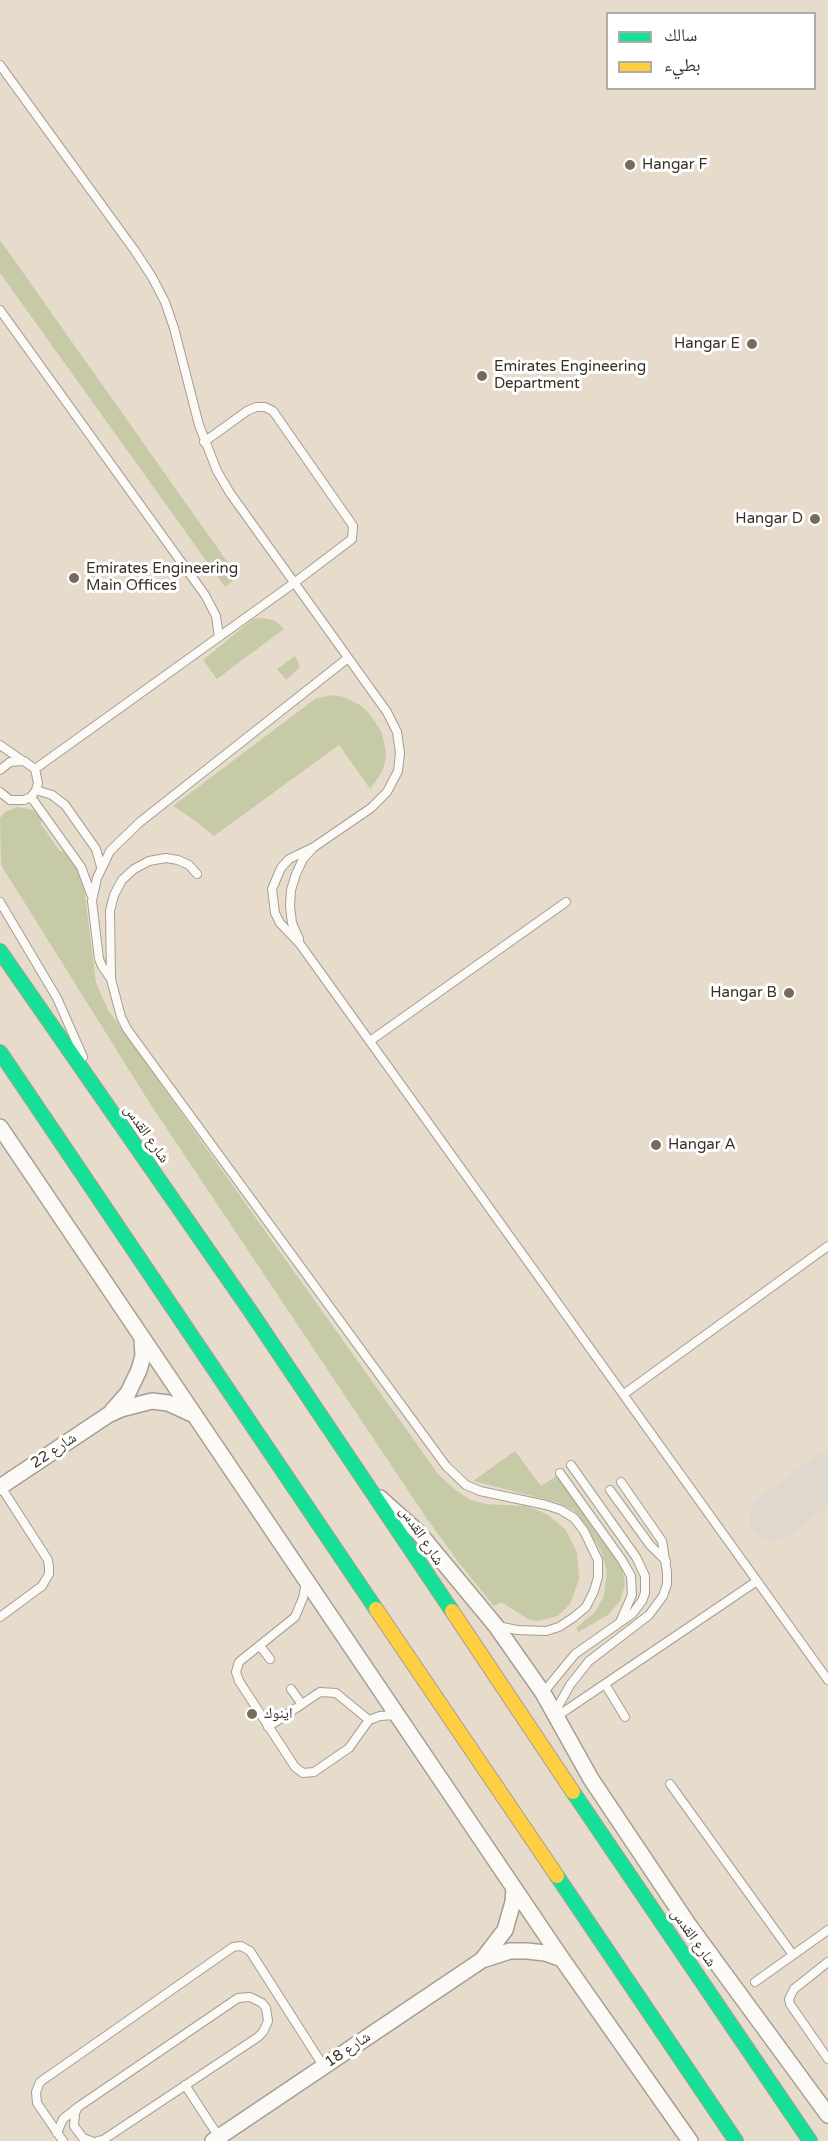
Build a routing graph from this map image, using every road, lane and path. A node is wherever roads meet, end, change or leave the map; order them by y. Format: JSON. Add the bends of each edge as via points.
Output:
{"nodes":[{"id":1,"x":0,"y":65,"type":"edge"},
{"id":2,"x":0,"y":310,"type":"edge"},
{"id":3,"x":204,"y":442,"type":"junction"},
{"id":4,"x":294,"y":583,"type":"junction"},
{"id":5,"x":219,"y":637,"type":"junction"},
{"id":6,"x":348,"y":658,"type":"junction"},
{"id":7,"x":0,"y":745,"type":"edge"},
{"id":8,"x":24,"y":761,"type":"junction"},
{"id":9,"x":35,"y":769,"type":"junction"},
{"id":10,"x":0,"y":770,"type":"edge"},
{"id":11,"x":33,"y":793,"type":"junction"},
{"id":12,"x":1,"y":796,"type":"edge"},
{"id":13,"x":314,"y":847,"type":"junction"},
{"id":14,"x":101,"y":867,"type":"junction"},
{"id":15,"x":197,"y":874,"type":"dead end"},
{"id":16,"x":92,"y":901,"type":"junction"},
{"id":17,"x":0,"y":902,"type":"edge"},
{"id":18,"x":566,"y":902,"type":"dead end"},
{"id":19,"x":300,"y":944,"type":"junction"},
{"id":20,"x":0,"y":951,"type":"edge"},
{"id":21,"x":111,"y":979,"type":"junction"},
{"id":22,"x":370,"y":1041,"type":"junction"},
{"id":23,"x":0,"y":1052,"type":"edge"},
{"id":24,"x":98,"y":1094,"type":"junction"},
{"id":25,"x":0,"y":1127,"type":"edge"},
{"id":26,"x":828,"y":1246,"type":"edge"},
{"id":27,"x":142,"y":1338,"type":"junction"},
{"id":28,"x":624,"y":1394,"type":"junction"},
{"id":29,"x":108,"y":1415,"type":"junction"},
{"id":30,"x":194,"y":1415,"type":"junction"},
{"id":31,"x":571,"y":1466,"type":"dead end"},
{"id":32,"x":560,"y":1473,"type":"dead end"},
{"id":33,"x":621,"y":1482,"type":"dead end"},
{"id":34,"x":1,"y":1487,"type":"edge"},
{"id":35,"x":369,"y":1489,"type":"junction"},
{"id":36,"x":610,"y":1490,"type":"dead end"},
{"id":37,"x":666,"y":1561,"type":"junction"},
{"id":38,"x":306,"y":1580,"type":"junction"},
{"id":39,"x":757,"y":1581,"type":"junction"},
{"id":40,"x":0,"y":1617,"type":"edge"},
{"id":41,"x":620,"y":1622,"type":"junction"},
{"id":42,"x":496,"y":1626,"type":"junction"},
{"id":43,"x":260,"y":1646,"type":"junction"},
{"id":44,"x":270,"y":1659,"type":"dead end"},
{"id":45,"x":828,"y":1680,"type":"edge"},
{"id":46,"x":605,"y":1684,"type":"junction"},
{"id":47,"x":291,"y":1689,"type":"dead end"},
{"id":48,"x":543,"y":1694,"type":"junction"},
{"id":49,"x":301,"y":1703,"type":"junction"},
{"id":50,"x":397,"y":1715,"type":"junction"},
{"id":51,"x":555,"y":1715,"type":"junction"},
{"id":52,"x":625,"y":1717,"type":"dead end"},
{"id":53,"x":369,"y":1720,"type":"junction"},
{"id":54,"x":268,"y":1727,"type":"junction"},
{"id":55,"x":670,"y":1784,"type":"dead end"},
{"id":56,"x":514,"y":1888,"type":"junction"},
{"id":57,"x":828,"y":1930,"type":"edge"},
{"id":58,"x":793,"y":1955,"type":"junction"},
{"id":59,"x":561,"y":1959,"type":"junction"},
{"id":60,"x":482,"y":1960,"type":"junction"},
{"id":61,"x":828,"y":1962,"type":"edge"},
{"id":62,"x":755,"y":1982,"type":"dead end"},
{"id":63,"x":828,"y":2059,"type":"edge"},
{"id":64,"x":324,"y":2067,"type":"junction"},
{"id":65,"x":185,"y":2085,"type":"junction"},
{"id":66,"x":812,"y":2092,"type":"junction"},
{"id":67,"x":828,"y":2097,"type":"edge"},
{"id":68,"x":78,"y":2107,"type":"junction"},
{"id":69,"x":828,"y":2115,"type":"edge"},
{"id":70,"x":57,"y":2133,"type":"junction"},
{"id":71,"x":216,"y":2139,"type":"edge"},
{"id":72,"x":63,"y":2141,"type":"edge"},
{"id":73,"x":91,"y":2141,"type":"edge"},
{"id":74,"x":98,"y":2141,"type":"edge"},
{"id":75,"x":690,"y":2141,"type":"edge"},
{"id":76,"x":736,"y":2141,"type":"edge"},
{"id":77,"x":810,"y":2141,"type":"edge"}],
"edges":[{"from":1,"to":3,"type":"lane","via":[[152,277],[174,328]]},
{"from":2,"to":5,"type":"lane","via":[[205,595],[216,616]]},
{"from":3,"to":4,"type":"lane","via":[[230,493]]},
{"from":3,"to":4,"type":"lane","via":[[247,411],[265,407],[273,411],[353,526],[352,539]]},
{"from":4,"to":5,"type":"lane"},
{"from":4,"to":6,"type":"lane"},
{"from":5,"to":9,"type":"lane"},
{"from":6,"to":13,"type":"lane","via":[[397,732],[398,771],[387,792],[371,808]]},
{"from":6,"to":14,"type":"lane","via":[[140,822],[110,851]]},
{"from":7,"to":8,"type":"lane"},
{"from":8,"to":9,"type":"lane"},
{"from":8,"to":10,"type":"lane","via":[[10,762]]},
{"from":9,"to":11,"type":"lane","via":[[38,783]]},
{"from":11,"to":12,"type":"lane","via":[[17,801]]},
{"from":11,"to":14,"type":"lane","via":[[52,795],[64,805],[96,849]]},
{"from":11,"to":16,"type":"lane","via":[[81,867]]},
{"from":13,"to":19,"type":"lane","via":[[303,860],[291,890],[292,923]]},
{"from":13,"to":19,"type":"lane","via":[[281,867],[272,889],[280,923]]},
{"from":14,"to":16,"type":"lane"},
{"from":15,"to":21,"type":"lane","via":[[189,865],[166,858],[134,868],[122,880],[110,911]]},
{"from":16,"to":21,"type":"lane","via":[[99,959]]},
{"from":17,"to":24,"type":"lane","via":[[57,998]]},
{"from":18,"to":22,"type":"lane"},
{"from":19,"to":22,"type":"lane"},
{"from":20,"to":24,"type":"main road","name":"شارع القدس"},
{"from":21,"to":42,"type":"lane","via":[[127,1029],[446,1466],[466,1485],[480,1491],[561,1510],[584,1531],[598,1560],[594,1591],[586,1606],[559,1627],[546,1631]]},
{"from":22,"to":28,"type":"lane"},
{"from":23,"to":76,"type":"main road"},
{"from":24,"to":35,"type":"main road","name":"شارع القدس"},
{"from":25,"to":27,"type":"street"},
{"from":26,"to":28,"type":"lane"},
{"from":27,"to":29,"type":"street","name":"شارع 22","via":[[140,1370],[128,1393]]},
{"from":27,"to":30,"type":"street"},
{"from":28,"to":39,"type":"lane"},
{"from":29,"to":30,"type":"street","name":"شارع 22","via":[[152,1401],[168,1403]]},
{"from":29,"to":34,"type":"street","name":"شارع 22"},
{"from":30,"to":38,"type":"street"},
{"from":31,"to":41,"type":"lane","via":[[636,1557],[645,1576],[642,1601]]},
{"from":32,"to":41,"type":"lane","via":[[628,1568],[632,1595]]},
{"from":33,"to":37,"type":"lane","via":[[658,1534]]},
{"from":34,"to":40,"type":"lane","via":[[48,1560],[49,1574],[42,1586]]},
{"from":35,"to":42,"type":"street","via":[[419,1533]]},
{"from":35,"to":77,"type":"main road","name":"شارع القدس"},
{"from":36,"to":37,"type":"lane"},
{"from":37,"to":51,"type":"lane","via":[[667,1584],[658,1606],[589,1661],[570,1684]]},
{"from":38,"to":43,"type":"lane","via":[[295,1617]]},
{"from":38,"to":50,"type":"street"},
{"from":39,"to":45,"type":"lane"},
{"from":39,"to":46,"type":"lane"},
{"from":41,"to":48,"type":"lane","via":[[575,1654]]},
{"from":42,"to":48,"type":"street"},
{"from":43,"to":44,"type":"lane"},
{"from":43,"to":54,"type":"lane","via":[[239,1662],[236,1672]]},
{"from":46,"to":51,"type":"lane"},
{"from":46,"to":52,"type":"lane"},
{"from":47,"to":49,"type":"lane"},
{"from":48,"to":51,"type":"street"},
{"from":49,"to":53,"type":"lane","via":[[320,1692],[336,1693]]},
{"from":49,"to":54,"type":"lane"},
{"from":50,"to":53,"type":"lane"},
{"from":50,"to":56,"type":"street"},
{"from":51,"to":66,"type":"street","via":[[591,1779],[682,1914]]},
{"from":53,"to":54,"type":"lane","via":[[349,1748],[309,1774],[295,1767]]},
{"from":55,"to":58,"type":"lane"},
{"from":56,"to":59,"type":"street"},
{"from":56,"to":60,"type":"street","name":"شارع 18","via":[[505,1930]]},
{"from":57,"to":58,"type":"lane"},
{"from":58,"to":62,"type":"lane"},
{"from":59,"to":60,"type":"street","name":"شارع 18","via":[[545,1953],[510,1951]]},
{"from":59,"to":75,"type":"street"},
{"from":60,"to":64,"type":"street","name":"شارع 18"},
{"from":61,"to":63,"type":"lane","via":[[794,1989],[789,1999]]},
{"from":64,"to":70,"type":"lane","via":[[254,1957],[246,1948],[236,1946],[40,2082],[37,2103]]},
{"from":64,"to":71,"type":"street","name":"شارع 18"},
{"from":65,"to":68,"type":"lane","via":[[263,2032],[268,2021],[262,2003],[250,1997],[238,1998]]},
{"from":65,"to":71,"type":"lane"},
{"from":65,"to":74,"type":"lane"},
{"from":66,"to":67,"type":"street"},
{"from":66,"to":69,"type":"street"},
{"from":68,"to":70,"type":"lane","via":[[63,2119]]},
{"from":68,"to":73,"type":"lane","via":[[74,2126],[83,2138]]},
{"from":70,"to":72,"type":"lane"}]}
